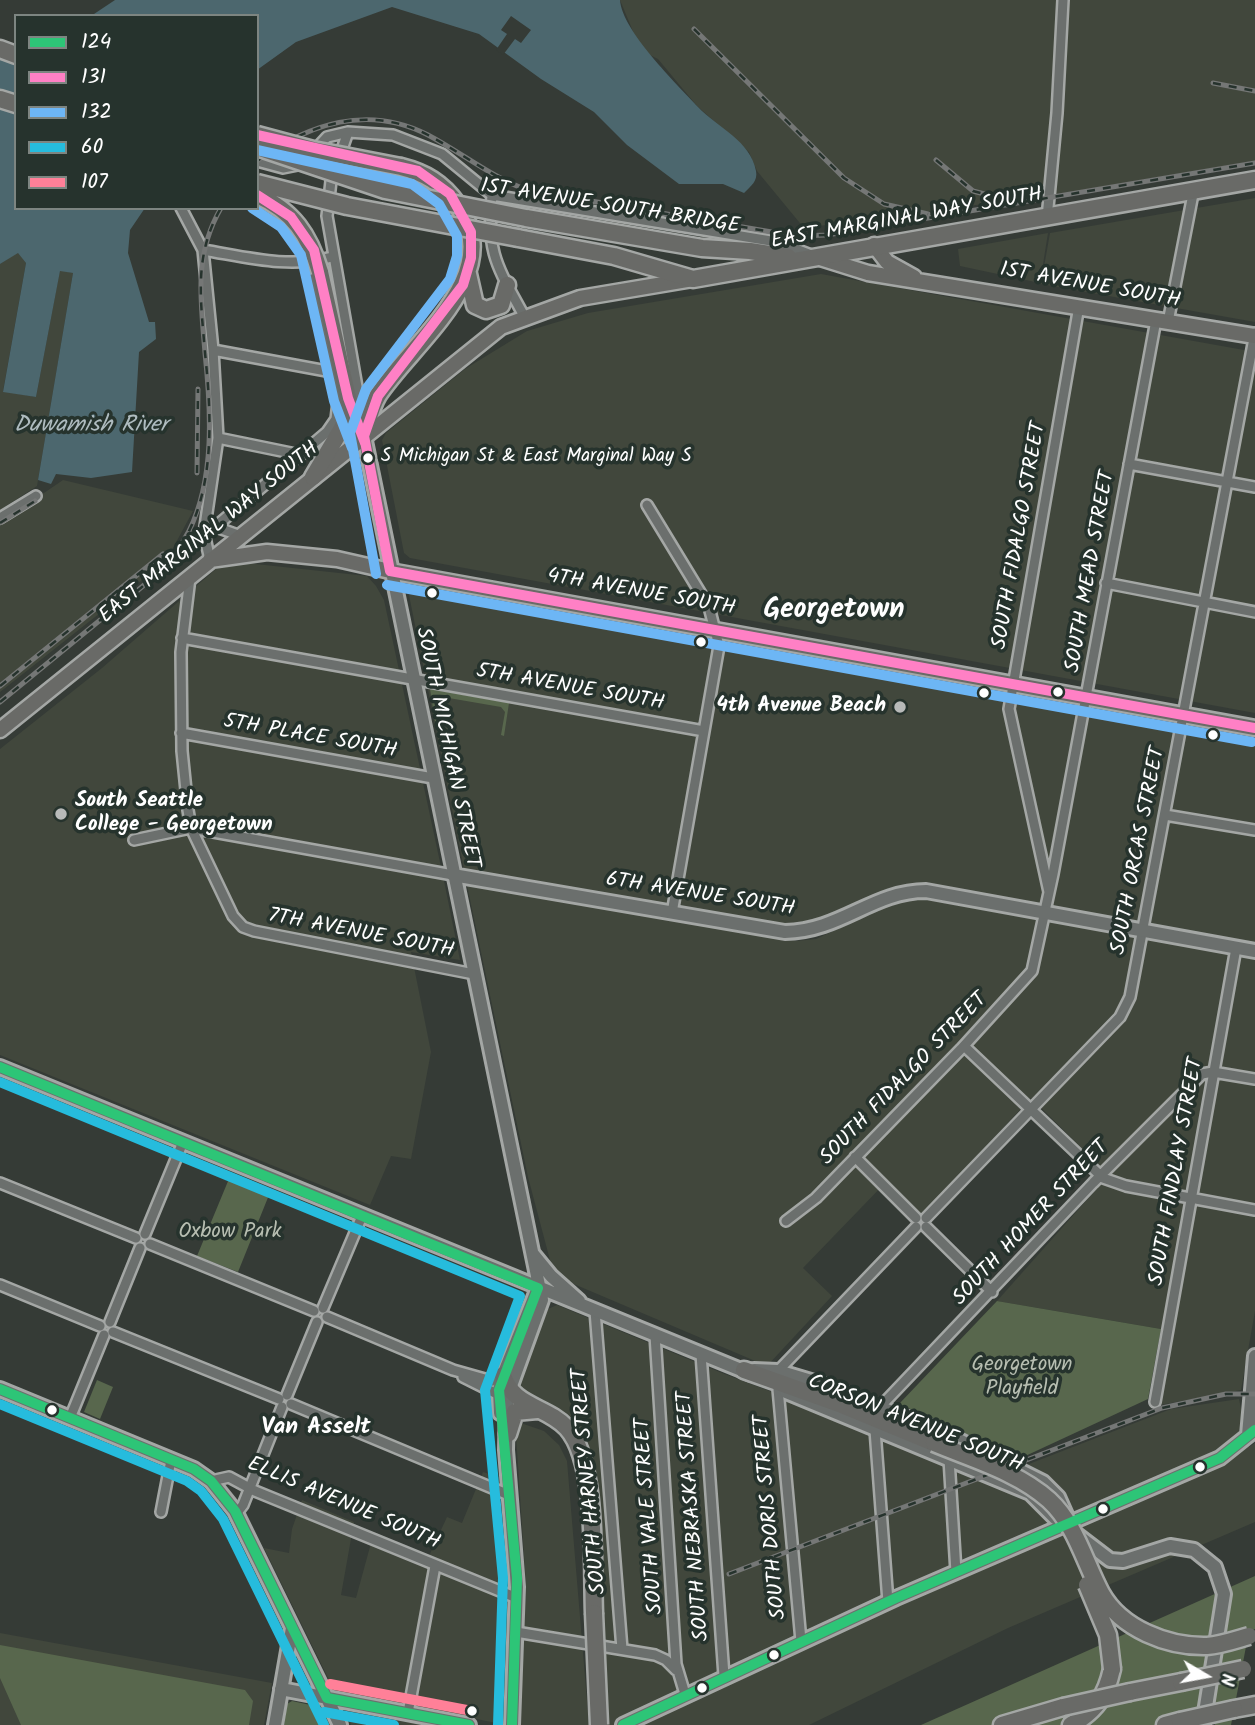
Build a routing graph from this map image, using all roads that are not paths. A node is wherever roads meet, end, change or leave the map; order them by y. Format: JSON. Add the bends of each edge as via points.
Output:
{"nodes":[{"id":1,"x":1063,"y":0,"type":"edge"},
{"id":2,"x":348,"y":132,"type":"junction"},
{"id":3,"x":259,"y":136,"type":"edge"},
{"id":4,"x":259,"y":147,"type":"edge"},
{"id":5,"x":259,"y":162,"type":"edge"},
{"id":6,"x":1255,"y":180,"type":"edge"},
{"id":7,"x":259,"y":184,"type":"edge"},
{"id":8,"x":1194,"y":189,"type":"junction"},
{"id":9,"x":492,"y":195,"type":"junction"},
{"id":10,"x":259,"y":196,"type":"edge"},
{"id":11,"x":182,"y":210,"type":"edge"},
{"id":12,"x":1047,"y":218,"type":"junction"},
{"id":13,"x":874,"y":245,"type":"junction"},
{"id":14,"x":203,"y":250,"type":"junction"},
{"id":15,"x":332,"y":257,"type":"junction"},
{"id":16,"x":817,"y":257,"type":"junction"},
{"id":17,"x":797,"y":259,"type":"junction"},
{"id":18,"x":315,"y":267,"type":"junction"},
{"id":19,"x":468,"y":273,"type":"junction"},
{"id":20,"x":693,"y":279,"type":"junction"},
{"id":21,"x":918,"y":279,"type":"junction"},
{"id":22,"x":507,"y":285,"type":"junction"},
{"id":23,"x":1079,"y":306,"type":"junction"},
{"id":24,"x":524,"y":316,"type":"junction"},
{"id":25,"x":1162,"y":321,"type":"junction"},
{"id":26,"x":1255,"y":334,"type":"edge"},
{"id":27,"x":213,"y":350,"type":"junction"},
{"id":28,"x":332,"y":372,"type":"junction"},
{"id":29,"x":348,"y":398,"type":"junction"},
{"id":30,"x":364,"y":436,"type":"junction"},
{"id":31,"x":218,"y":438,"type":"junction"},
{"id":32,"x":301,"y":455,"type":"junction"},
{"id":33,"x":1129,"y":464,"type":"junction"},
{"id":34,"x":313,"y":477,"type":"junction"},
{"id":35,"x":1226,"y":482,"type":"junction"},
{"id":36,"x":1255,"y":487,"type":"edge"},
{"id":37,"x":36,"y":496,"type":"dead end"},
{"id":38,"x":647,"y":505,"type":"dead end"},
{"id":39,"x":0,"y":518,"type":"edge"},
{"id":40,"x":205,"y":523,"type":"junction"},
{"id":41,"x":215,"y":527,"type":"junction"},
{"id":42,"x":241,"y":537,"type":"junction"},
{"id":43,"x":267,"y":552,"type":"junction"},
{"id":44,"x":210,"y":560,"type":"junction"},
{"id":45,"x":390,"y":571,"type":"junction"},
{"id":46,"x":190,"y":577,"type":"junction"},
{"id":47,"x":1106,"y":583,"type":"junction"},
{"id":48,"x":1203,"y":603,"type":"junction"},
{"id":49,"x":1255,"y":612,"type":"edge"},
{"id":50,"x":716,"y":629,"type":"junction"},
{"id":51,"x":181,"y":638,"type":"junction"},
{"id":52,"x":412,"y":678,"type":"junction"},
{"id":53,"x":1012,"y":684,"type":"junction"},
{"id":54,"x":1086,"y":698,"type":"junction"},
{"id":55,"x":1184,"y":715,"type":"junction"},
{"id":56,"x":1255,"y":728,"type":"edge"},
{"id":57,"x":0,"y":730,"type":"edge"},
{"id":58,"x":704,"y":730,"type":"junction"},
{"id":59,"x":181,"y":733,"type":"junction"},
{"id":60,"x":433,"y":778,"type":"junction"},
{"id":61,"x":1165,"y":815,"type":"junction"},
{"id":62,"x":191,"y":828,"type":"junction"},
{"id":63,"x":1255,"y":830,"type":"edge"},
{"id":64,"x":134,"y":840,"type":"dead end"},
{"id":65,"x":453,"y":875,"type":"junction"},
{"id":66,"x":1049,"y":895,"type":"junction"},
{"id":67,"x":1045,"y":912,"type":"junction"},
{"id":68,"x":672,"y":913,"type":"junction"},
{"id":69,"x":1144,"y":932,"type":"junction"},
{"id":70,"x":1236,"y":948,"type":"junction"},
{"id":71,"x":1255,"y":951,"type":"edge"},
{"id":72,"x":474,"y":975,"type":"junction"},
{"id":73,"x":964,"y":1046,"type":"junction"},
{"id":74,"x":0,"y":1067,"type":"edge"},
{"id":75,"x":1213,"y":1072,"type":"junction"},
{"id":76,"x":1255,"y":1079,"type":"edge"},
{"id":77,"x":1030,"y":1110,"type":"junction"},
{"id":78,"x":183,"y":1142,"type":"junction"},
{"id":79,"x":855,"y":1157,"type":"junction"},
{"id":80,"x":1100,"y":1176,"type":"junction"},
{"id":81,"x":0,"y":1183,"type":"edge"},
{"id":82,"x":1191,"y":1198,"type":"junction"},
{"id":83,"x":1255,"y":1210,"type":"edge"},
{"id":84,"x":362,"y":1216,"type":"junction"},
{"id":85,"x":786,"y":1221,"type":"dead end"},
{"id":86,"x":921,"y":1223,"type":"junction"},
{"id":87,"x":145,"y":1234,"type":"junction"},
{"id":88,"x":138,"y":1243,"type":"junction"},
{"id":89,"x":150,"y":1244,"type":"junction"},
{"id":90,"x":531,"y":1251,"type":"junction"},
{"id":91,"x":0,"y":1285,"type":"edge"},
{"id":92,"x":538,"y":1289,"type":"junction"},
{"id":93,"x":992,"y":1292,"type":"junction"},
{"id":94,"x":591,"y":1309,"type":"junction"},
{"id":95,"x":321,"y":1312,"type":"junction"},
{"id":96,"x":107,"y":1329,"type":"junction"},
{"id":97,"x":655,"y":1335,"type":"junction"},
{"id":98,"x":701,"y":1354,"type":"junction"},
{"id":99,"x":1255,"y":1356,"type":"edge"},
{"id":100,"x":453,"y":1370,"type":"junction"},
{"id":101,"x":744,"y":1370,"type":"junction"},
{"id":102,"x":778,"y":1371,"type":"junction"},
{"id":103,"x":503,"y":1375,"type":"junction"},
{"id":104,"x":0,"y":1389,"type":"edge"},
{"id":105,"x":778,"y":1389,"type":"junction"},
{"id":106,"x":504,"y":1393,"type":"junction"},
{"id":107,"x":285,"y":1401,"type":"junction"},
{"id":108,"x":1155,"y":1402,"type":"dead end"},
{"id":109,"x":880,"y":1407,"type":"junction"},
{"id":110,"x":539,"y":1409,"type":"junction"},
{"id":111,"x":70,"y":1418,"type":"junction"},
{"id":112,"x":875,"y":1430,"type":"junction"},
{"id":113,"x":1252,"y":1432,"type":"edge"},
{"id":114,"x":507,"y":1442,"type":"junction"},
{"id":115,"x":977,"y":1450,"type":"junction"},
{"id":116,"x":949,"y":1459,"type":"junction"},
{"id":117,"x":171,"y":1460,"type":"junction"},
{"id":118,"x":970,"y":1468,"type":"junction"},
{"id":119,"x":211,"y":1481,"type":"junction"},
{"id":120,"x":250,"y":1487,"type":"junction"},
{"id":121,"x":509,"y":1495,"type":"junction"},
{"id":122,"x":161,"y":1512,"type":"dead end"},
{"id":123,"x":236,"y":1514,"type":"junction"},
{"id":124,"x":1065,"y":1519,"type":"junction"},
{"id":125,"x":435,"y":1566,"type":"junction"},
{"id":126,"x":956,"y":1572,"type":"junction"},
{"id":127,"x":517,"y":1598,"type":"junction"},
{"id":128,"x":888,"y":1602,"type":"junction"},
{"id":129,"x":292,"y":1628,"type":"junction"},
{"id":130,"x":516,"y":1632,"type":"junction"},
{"id":131,"x":1252,"y":1636,"type":"edge"},
{"id":132,"x":801,"y":1642,"type":"junction"},
{"id":133,"x":622,"y":1649,"type":"junction"},
{"id":134,"x":1249,"y":1667,"type":"edge"},
{"id":135,"x":678,"y":1675,"type":"junction"},
{"id":136,"x":724,"y":1676,"type":"junction"},
{"id":137,"x":281,"y":1689,"type":"junction"},
{"id":138,"x":685,"y":1694,"type":"junction"},
{"id":139,"x":327,"y":1698,"type":"junction"},
{"id":140,"x":1255,"y":1705,"type":"edge"},
{"id":141,"x":408,"y":1713,"type":"junction"},
{"id":142,"x":1173,"y":1723,"type":"edge"},
{"id":143,"x":275,"y":1725,"type":"edge"},
{"id":144,"x":340,"y":1725,"type":"edge"},
{"id":145,"x":470,"y":1725,"type":"edge"},
{"id":146,"x":512,"y":1725,"type":"edge"},
{"id":147,"x":599,"y":1725,"type":"edge"},
{"id":148,"x":622,"y":1725,"type":"edge"},
{"id":149,"x":1004,"y":1725,"type":"edge"},
{"id":150,"x":1071,"y":1725,"type":"edge"},
{"id":151,"x":1203,"y":1725,"type":"edge"}],
"edges":[{"from":1,"to":12,"type":"street"},
{"from":2,"to":5,"type":"street","via":[[322,140],[305,163],[282,168]]},
{"from":2,"to":9,"type":"street","via":[[393,135],[426,146],[457,164]]},
{"from":2,"to":15,"type":"street","name":"SOUTH MICHIGAN STREET","via":[[328,196]]},
{"from":3,"to":19,"type":"highway","bridge":true,"via":[[429,176],[460,208],[471,232]]},
{"from":4,"to":17,"type":"highway","name":"1ST AVENUE SOUTH BRIDGE","bridge":true,"via":[[384,190],[702,248]]},
{"from":6,"to":8,"type":"highway","name":"EAST MARGINAL WAY SOUTH"},
{"from":7,"to":20,"type":"highway","name":"1ST AVENUE SOUTH BRIDGE","bridge":true,"via":[[347,206],[614,256]]},
{"from":8,"to":12,"type":"highway","name":"EAST MARGINAL WAY SOUTH"},
{"from":8,"to":25,"type":"street","name":"SOUTH MEAD STREET"},
{"from":9,"to":16,"type":"street","name":"1ST AVENUE SOUTH","via":[[777,242]]},
{"from":9,"to":22,"type":"street","via":[[491,247]]},
{"from":10,"to":18,"type":"highway","bridge":true,"via":[[297,222],[310,241]]},
{"from":11,"to":14,"type":"street"},
{"from":12,"to":13,"type":"highway","name":"EAST MARGINAL WAY SOUTH"},
{"from":13,"to":16,"type":"highway","name":"EAST MARGINAL WAY SOUTH"},
{"from":13,"to":21,"type":"main road","name":"1ST AVENUE SOUTH","via":[[887,262]]},
{"from":14,"to":18,"type":"street"},
{"from":14,"to":27,"type":"street"},
{"from":15,"to":18,"type":"street"},
{"from":15,"to":30,"type":"street","name":"SOUTH MICHIGAN STREET"},
{"from":16,"to":17,"type":"highway","name":"EAST MARGINAL WAY SOUTH"},
{"from":16,"to":21,"type":"main road","name":"1ST AVENUE SOUTH","via":[[868,273]]},
{"from":17,"to":20,"type":"highway","name":"EAST MARGINAL WAY SOUTH"},
{"from":18,"to":28,"type":"street"},
{"from":18,"to":29,"type":"highway"},
{"from":19,"to":22,"type":"highway","via":[[475,305],[481,308],[501,305]]},
{"from":19,"to":30,"type":"highway","via":[[449,307],[378,396]]},
{"from":20,"to":24,"type":"main road","name":"EAST MARGINAL WAY SOUTH","via":[[580,298]]},
{"from":21,"to":23,"type":"main road","name":"1ST AVENUE SOUTH"},
{"from":22,"to":24,"type":"street"},
{"from":23,"to":25,"type":"main road","name":"1ST AVENUE SOUTH"},
{"from":23,"to":53,"type":"street","name":"SOUTH FIDALGO STREET"},
{"from":24,"to":30,"type":"main road","name":"EAST MARGINAL WAY SOUTH","via":[[478,342]]},
{"from":25,"to":26,"type":"main road","name":"1ST AVENUE SOUTH"},
{"from":25,"to":33,"type":"street","name":"SOUTH MEAD STREET"},
{"from":26,"to":35,"type":"street","name":"SOUTH ORCAS STREET"},
{"from":27,"to":28,"type":"street"},
{"from":27,"to":31,"type":"street"},
{"from":28,"to":32,"type":"street","name":"EAST MARGINAL WAY SOUTH","via":[[336,419]]},
{"from":29,"to":30,"type":"highway"},
{"from":29,"to":34,"type":"highway","via":[[345,423]]},
{"from":30,"to":34,"type":"main road","name":"EAST MARGINAL WAY SOUTH"},
{"from":30,"to":45,"type":"street","name":"SOUTH MICHIGAN STREET"},
{"from":31,"to":32,"type":"street"},
{"from":31,"to":40,"type":"street"},
{"from":32,"to":41,"type":"street","name":"EAST MARGINAL WAY SOUTH"},
{"from":33,"to":35,"type":"street"},
{"from":33,"to":47,"type":"street","name":"SOUTH MEAD STREET"},
{"from":34,"to":42,"type":"main road","name":"EAST MARGINAL WAY SOUTH"},
{"from":35,"to":36,"type":"street"},
{"from":35,"to":48,"type":"street","name":"SOUTH ORCAS STREET"},
{"from":37,"to":39,"type":"street"},
{"from":38,"to":50,"type":"street","via":[[705,601]]},
{"from":40,"to":41,"type":"street","name":"4TH AVENUE SOUTH"},
{"from":40,"to":44,"type":"street"},
{"from":41,"to":42,"type":"street","name":"4TH AVENUE SOUTH"},
{"from":42,"to":43,"type":"main road","name":"4TH AVENUE SOUTH"},
{"from":42,"to":44,"type":"main road","name":"EAST MARGINAL WAY SOUTH"},
{"from":43,"to":44,"type":"main road","name":"4TH AVENUE SOUTH"},
{"from":43,"to":45,"type":"main road","name":"4TH AVENUE SOUTH","via":[[337,559]]},
{"from":44,"to":46,"type":"main road","name":"EAST MARGINAL WAY SOUTH"},
{"from":45,"to":50,"type":"main road","name":"4TH AVENUE SOUTH"},
{"from":45,"to":52,"type":"street","name":"SOUTH MICHIGAN STREET"},
{"from":46,"to":51,"type":"street"},
{"from":46,"to":57,"type":"main road","name":"EAST MARGINAL WAY SOUTH"},
{"from":47,"to":48,"type":"street"},
{"from":47,"to":54,"type":"street","name":"SOUTH MEAD STREET"},
{"from":48,"to":49,"type":"street"},
{"from":48,"to":55,"type":"street","name":"SOUTH ORCAS STREET"},
{"from":50,"to":53,"type":"main road","name":"4TH AVENUE SOUTH"},
{"from":50,"to":58,"type":"street","via":[[719,646]]},
{"from":51,"to":52,"type":"street","name":"5TH AVENUE SOUTH"},
{"from":51,"to":59,"type":"street"},
{"from":52,"to":58,"type":"street","name":"5TH AVENUE SOUTH"},
{"from":52,"to":60,"type":"street","name":"SOUTH MICHIGAN STREET"},
{"from":53,"to":54,"type":"main road","name":"4TH AVENUE SOUTH"},
{"from":53,"to":66,"type":"street","name":"SOUTH FIDALGO STREET","via":[[1009,709]]},
{"from":54,"to":55,"type":"main road","name":"4TH AVENUE SOUTH"},
{"from":54,"to":66,"type":"street","name":"SOUTH MEAD STREET"},
{"from":55,"to":56,"type":"main road","name":"4TH AVENUE SOUTH"},
{"from":55,"to":61,"type":"street","name":"SOUTH ORCAS STREET"},
{"from":58,"to":68,"type":"street"},
{"from":59,"to":60,"type":"street","name":"5TH PLACE SOUTH"},
{"from":59,"to":62,"type":"street"},
{"from":60,"to":65,"type":"street","name":"SOUTH MICHIGAN STREET"},
{"from":61,"to":63,"type":"street"},
{"from":61,"to":69,"type":"street","name":"SOUTH ORCAS STREET"},
{"from":62,"to":64,"type":"street","name":"6TH AVENUE SOUTH"},
{"from":62,"to":65,"type":"street","name":"6TH AVENUE SOUTH"},
{"from":62,"to":72,"type":"street","name":"7TH AVENUE SOUTH","via":[[233,916],[243,927]]},
{"from":65,"to":68,"type":"street","name":"6TH AVENUE SOUTH"},
{"from":65,"to":72,"type":"street","name":"SOUTH MICHIGAN STREET"},
{"from":66,"to":67,"type":"street","name":"SOUTH MEAD STREET"},
{"from":67,"to":68,"type":"street","name":"6TH AVENUE SOUTH","via":[[916,891],[801,932]]},
{"from":67,"to":69,"type":"street","name":"6TH AVENUE SOUTH"},
{"from":67,"to":73,"type":"street","name":"SOUTH FIDALGO STREET","via":[[1027,978]]},
{"from":69,"to":70,"type":"street","name":"6TH AVENUE SOUTH"},
{"from":69,"to":77,"type":"street","name":"SOUTH ORCAS STREET","via":[[1130,997],[1120,1017]]},
{"from":70,"to":71,"type":"street","name":"6TH AVENUE SOUTH"},
{"from":70,"to":75,"type":"street","name":"SOUTH FINDLAY STREET"},
{"from":72,"to":90,"type":"street","name":"SOUTH MICHIGAN STREET"},
{"from":73,"to":77,"type":"street"},
{"from":73,"to":79,"type":"street","name":"SOUTH FIDALGO STREET"},
{"from":74,"to":78,"type":"street","name":"CORSON AVENUE SOUTH"},
{"from":75,"to":76,"type":"street"},
{"from":75,"to":80,"type":"street","name":"SOUTH HOMER STREET","via":[[1199,1077]]},
{"from":75,"to":82,"type":"street","name":"SOUTH FINDLAY STREET"},
{"from":77,"to":80,"type":"street"},
{"from":77,"to":86,"type":"street","name":"SOUTH ORCAS STREET"},
{"from":78,"to":84,"type":"street","name":"CORSON AVENUE SOUTH"},
{"from":78,"to":87,"type":"street"},
{"from":79,"to":85,"type":"street","name":"SOUTH FIDALGO STREET","via":[[816,1198]]},
{"from":79,"to":86,"type":"street"},
{"from":80,"to":82,"type":"street","via":[[1126,1186]]},
{"from":80,"to":93,"type":"street","name":"SOUTH HOMER STREET"},
{"from":81,"to":88,"type":"street"},
{"from":82,"to":83,"type":"street"},
{"from":82,"to":108,"type":"street","name":"SOUTH FINDLAY STREET"},
{"from":84,"to":92,"type":"street","name":"CORSON AVENUE SOUTH"},
{"from":84,"to":95,"type":"street"},
{"from":86,"to":93,"type":"street"},
{"from":86,"to":102,"type":"street","name":"SOUTH ORCAS STREET"},
{"from":87,"to":88,"type":"street"},
{"from":87,"to":89,"type":"street"},
{"from":88,"to":89,"type":"street"},
{"from":88,"to":96,"type":"street"},
{"from":89,"to":95,"type":"street"},
{"from":90,"to":92,"type":"street","name":"SOUTH MICHIGAN STREET"},
{"from":90,"to":94,"type":"street","via":[[555,1281]]},
{"from":91,"to":96,"type":"street"},
{"from":92,"to":94,"type":"street","name":"CORSON AVENUE SOUTH"},
{"from":92,"to":103,"type":"street"},
{"from":92,"to":106,"type":"street","name":"SOUTH MICHIGAN STREET","via":[[540,1310]]},
{"from":93,"to":109,"type":"street","name":"SOUTH HOMER STREET"},
{"from":94,"to":97,"type":"street","name":"CORSON AVENUE SOUTH"},
{"from":94,"to":133,"type":"street","name":"SOUTH HARNEY STREET"},
{"from":95,"to":100,"type":"street"},
{"from":95,"to":107,"type":"street"},
{"from":96,"to":107,"type":"street"},
{"from":96,"to":111,"type":"street"},
{"from":97,"to":98,"type":"street","name":"CORSON AVENUE SOUTH"},
{"from":97,"to":135,"type":"street","name":"SOUTH VALE STREET"},
{"from":98,"to":101,"type":"street","name":"CORSON AVENUE SOUTH"},
{"from":98,"to":136,"type":"street","name":"SOUTH NEBRASKA STREET"},
{"from":99,"to":113,"type":"street"},
{"from":100,"to":103,"type":"street","via":[[487,1380]]},
{"from":100,"to":106,"type":"street"},
{"from":101,"to":102,"type":"street","name":"CORSON AVENUE SOUTH"},
{"from":101,"to":105,"type":"street","name":"CORSON AVENUE SOUTH"},
{"from":101,"to":124,"type":"highway","bridge":true,"via":[[1020,1479]]},
{"from":102,"to":109,"type":"street","name":"CORSON AVENUE SOUTH"},
{"from":103,"to":106,"type":"highway"},
{"from":104,"to":111,"type":"street","name":"ELLIS AVENUE SOUTH"},
{"from":105,"to":112,"type":"street","name":"CORSON AVENUE SOUTH"},
{"from":105,"to":132,"type":"street","name":"SOUTH DORIS STREET"},
{"from":106,"to":110,"type":"highway"},
{"from":106,"to":114,"type":"street","name":"SOUTH MICHIGAN STREET"},
{"from":107,"to":120,"type":"street"},
{"from":107,"to":121,"type":"street"},
{"from":109,"to":115,"type":"street","name":"CORSON AVENUE SOUTH"},
{"from":110,"to":114,"type":"highway","via":[[515,1412]]},
{"from":110,"to":147,"type":"highway","bridge":true,"via":[[567,1428],[584,1460]]},
{"from":111,"to":117,"type":"street","name":"ELLIS AVENUE SOUTH"},
{"from":112,"to":116,"type":"street","name":"CORSON AVENUE SOUTH"},
{"from":112,"to":128,"type":"street"},
{"from":113,"to":124,"type":"street","via":[[1225,1455]]},
{"from":114,"to":121,"type":"street","name":"SOUTH MICHIGAN STREET"},
{"from":115,"to":118,"type":"street"},
{"from":115,"to":124,"type":"street","name":"CORSON AVENUE SOUTH","via":[[1048,1486],[1058,1497]]},
{"from":116,"to":118,"type":"street","name":"CORSON AVENUE SOUTH"},
{"from":116,"to":126,"type":"street"},
{"from":117,"to":119,"type":"street","name":"ELLIS AVENUE SOUTH"},
{"from":117,"to":122,"type":"street"},
{"from":118,"to":124,"type":"street","name":"CORSON AVENUE SOUTH","via":[[1030,1493],[1055,1518]]},
{"from":119,"to":120,"type":"street","name":"ELLIS AVENUE SOUTH","via":[[229,1477]]},
{"from":119,"to":123,"type":"street"},
{"from":120,"to":123,"type":"street"},
{"from":120,"to":125,"type":"street","name":"ELLIS AVENUE SOUTH"},
{"from":121,"to":127,"type":"street","name":"SOUTH MICHIGAN STREET"},
{"from":123,"to":129,"type":"street"},
{"from":124,"to":126,"type":"street"},
{"from":124,"to":131,"type":"highway","bridge":true,"via":[[1102,1595],[1134,1626],[1159,1638],[1192,1645],[1209,1646]]},
{"from":124,"to":150,"type":"highway","bridge":true,"via":[[1108,1635],[1112,1669],[1102,1701]]},
{"from":124,"to":151,"type":"street","via":[[1110,1560],[1128,1560],[1170,1546],[1194,1550],[1208,1559],[1219,1575],[1224,1594],[1220,1633]]},
{"from":125,"to":127,"type":"street","name":"ELLIS AVENUE SOUTH"},
{"from":125,"to":141,"type":"street"},
{"from":126,"to":128,"type":"street"},
{"from":127,"to":130,"type":"street","name":"SOUTH MICHIGAN STREET"},
{"from":128,"to":132,"type":"street"},
{"from":129,"to":137,"type":"street"},
{"from":129,"to":139,"type":"street"},
{"from":130,"to":133,"type":"street"},
{"from":130,"to":146,"type":"street","name":"SOUTH MICHIGAN STREET"},
{"from":132,"to":136,"type":"street"},
{"from":133,"to":135,"type":"street","via":[[662,1657]]},
{"from":134,"to":149,"type":"highway","bridge":true,"via":[[1063,1707]]},
{"from":135,"to":138,"type":"street","name":"SOUTH VALE STREET"},
{"from":136,"to":138,"type":"street"},
{"from":137,"to":139,"type":"street"},
{"from":137,"to":143,"type":"street"},
{"from":138,"to":148,"type":"street"},
{"from":139,"to":141,"type":"street"},
{"from":139,"to":144,"type":"street"},
{"from":140,"to":142,"type":"highway","bridge":true},
{"from":141,"to":145,"type":"street"}]}
